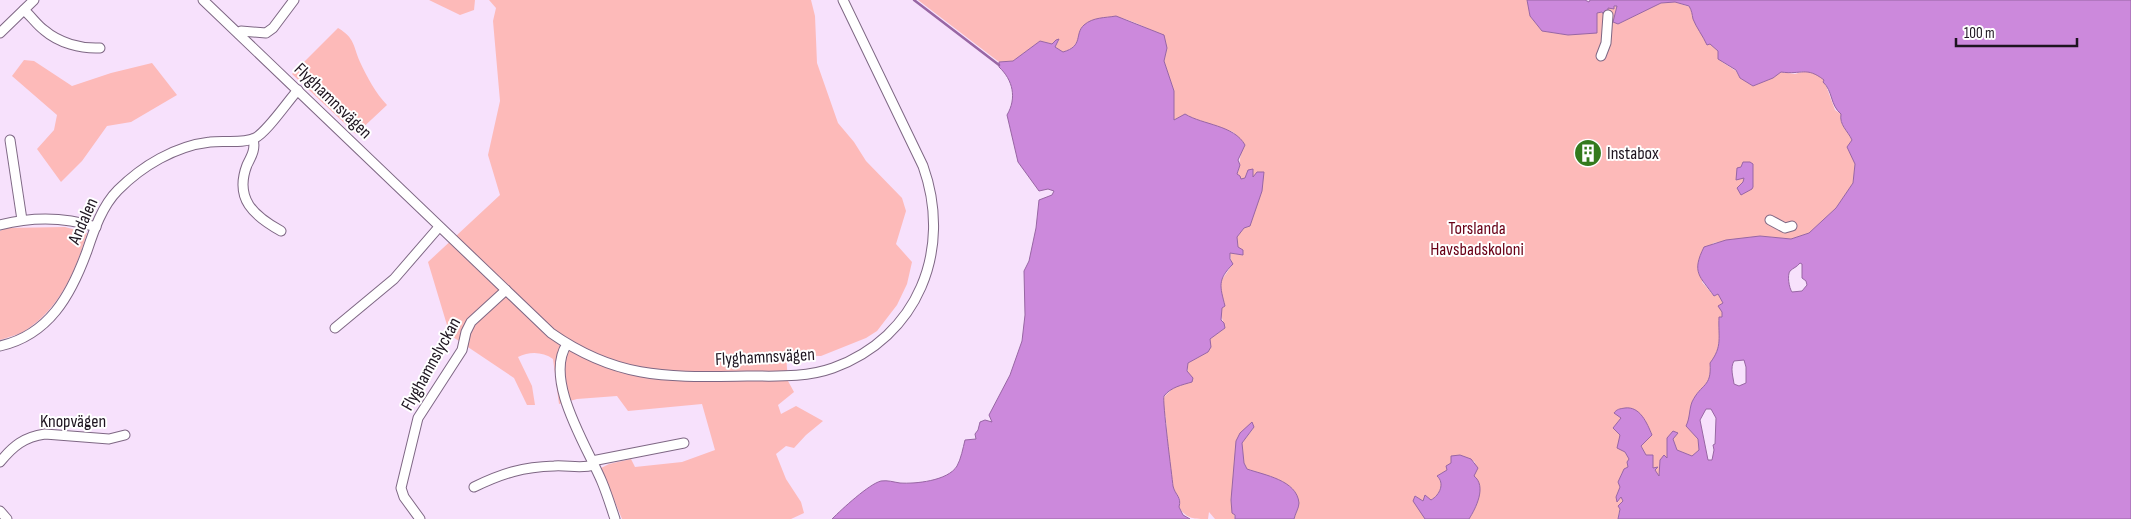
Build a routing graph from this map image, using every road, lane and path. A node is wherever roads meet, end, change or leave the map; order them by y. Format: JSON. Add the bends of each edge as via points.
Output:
{"nodes":[{"id":1,"x":34,"y":0,"type":"edge"},
{"id":2,"x":203,"y":0,"type":"edge"},
{"id":3,"x":294,"y":0,"type":"edge"},
{"id":4,"x":842,"y":0,"type":"edge"},
{"id":5,"x":24,"y":10,"type":"junction"},
{"id":6,"x":1608,"y":15,"type":"dead end"},
{"id":7,"x":0,"y":33,"type":"edge"},
{"id":8,"x":238,"y":34,"type":"junction"},
{"id":9,"x":100,"y":48,"type":"dead end"},
{"id":10,"x":1601,"y":56,"type":"dead end"},
{"id":11,"x":298,"y":90,"type":"junction"},
{"id":12,"x":253,"y":139,"type":"junction"},
{"id":13,"x":10,"y":140,"type":"dead end"},
{"id":14,"x":22,"y":220,"type":"junction"},
{"id":15,"x":1770,"y":220,"type":"dead end"},
{"id":16,"x":0,"y":225,"type":"edge"},
{"id":17,"x":1792,"y":226,"type":"dead end"},
{"id":18,"x":96,"y":227,"type":"junction"},
{"id":19,"x":439,"y":227,"type":"junction"},
{"id":20,"x":280,"y":231,"type":"dead end"},
{"id":21,"x":506,"y":290,"type":"junction"},
{"id":22,"x":335,"y":328,"type":"dead end"},
{"id":23,"x":567,"y":344,"type":"junction"},
{"id":24,"x":0,"y":346,"type":"edge"},
{"id":25,"x":125,"y":435,"type":"dead end"},
{"id":26,"x":684,"y":443,"type":"dead end"},
{"id":27,"x":0,"y":462,"type":"edge"},
{"id":28,"x":593,"y":463,"type":"junction"},
{"id":29,"x":474,"y":487,"type":"dead end"},
{"id":30,"x":0,"y":511,"type":"edge"},
{"id":31,"x":7,"y":519,"type":"edge"},
{"id":32,"x":420,"y":519,"type":"edge"},
{"id":33,"x":615,"y":519,"type":"edge"}],
"edges":[{"from":1,"to":5,"type":"street"},
{"from":2,"to":8,"type":"street","name":"Flyghamnsvägen"},
{"from":3,"to":8,"type":"street","via":[[266,33],[241,31]]},
{"from":4,"to":23,"type":"street","name":"Flyghamnsvägen","via":[[922,166],[932,199],[935,225],[932,254],[921,287],[902,319],[855,358],[801,376],[646,374],[600,361]]},
{"from":5,"to":7,"type":"street"},
{"from":5,"to":9,"type":"street","via":[[44,31],[60,40],[85,49]]},
{"from":6,"to":10,"type":"street","via":[[1606,43]]},
{"from":8,"to":11,"type":"street","name":"Flyghamnsvägen"},
{"from":11,"to":12,"type":"street","via":[[261,134]]},
{"from":11,"to":19,"type":"street","name":"Flyghamnsvägen"},
{"from":12,"to":18,"type":"street","name":"Andalen","via":[[200,144],[167,155],[118,190],[109,200]]},
{"from":12,"to":20,"type":"street","via":[[254,150],[244,173],[245,195],[255,214]]},
{"from":13,"to":14,"type":"street"},
{"from":14,"to":16,"type":"street"},
{"from":14,"to":18,"type":"street","via":[[76,220]]},
{"from":15,"to":17,"type":"street","via":[[1785,228]]},
{"from":18,"to":24,"type":"street","name":"Andalen","via":[[66,299],[28,337]]},
{"from":19,"to":21,"type":"street","name":"Flyghamnsvägen"},
{"from":19,"to":22,"type":"street","via":[[394,279]]},
{"from":21,"to":23,"type":"street","name":"Flyghamnsvägen"},
{"from":21,"to":32,"type":"street","name":"Flyghamnslyckan","via":[[471,322],[462,350],[418,418],[402,488],[404,497]]},
{"from":23,"to":28,"type":"street","via":[[562,353],[563,390]]},
{"from":25,"to":27,"type":"street","name":"Knopvägen","via":[[109,439],[45,434],[22,440]]},
{"from":26,"to":28,"type":"street"},
{"from":28,"to":29,"type":"street","via":[[513,471]]},
{"from":28,"to":33,"type":"street"},
{"from":30,"to":31,"type":"street"}]}
